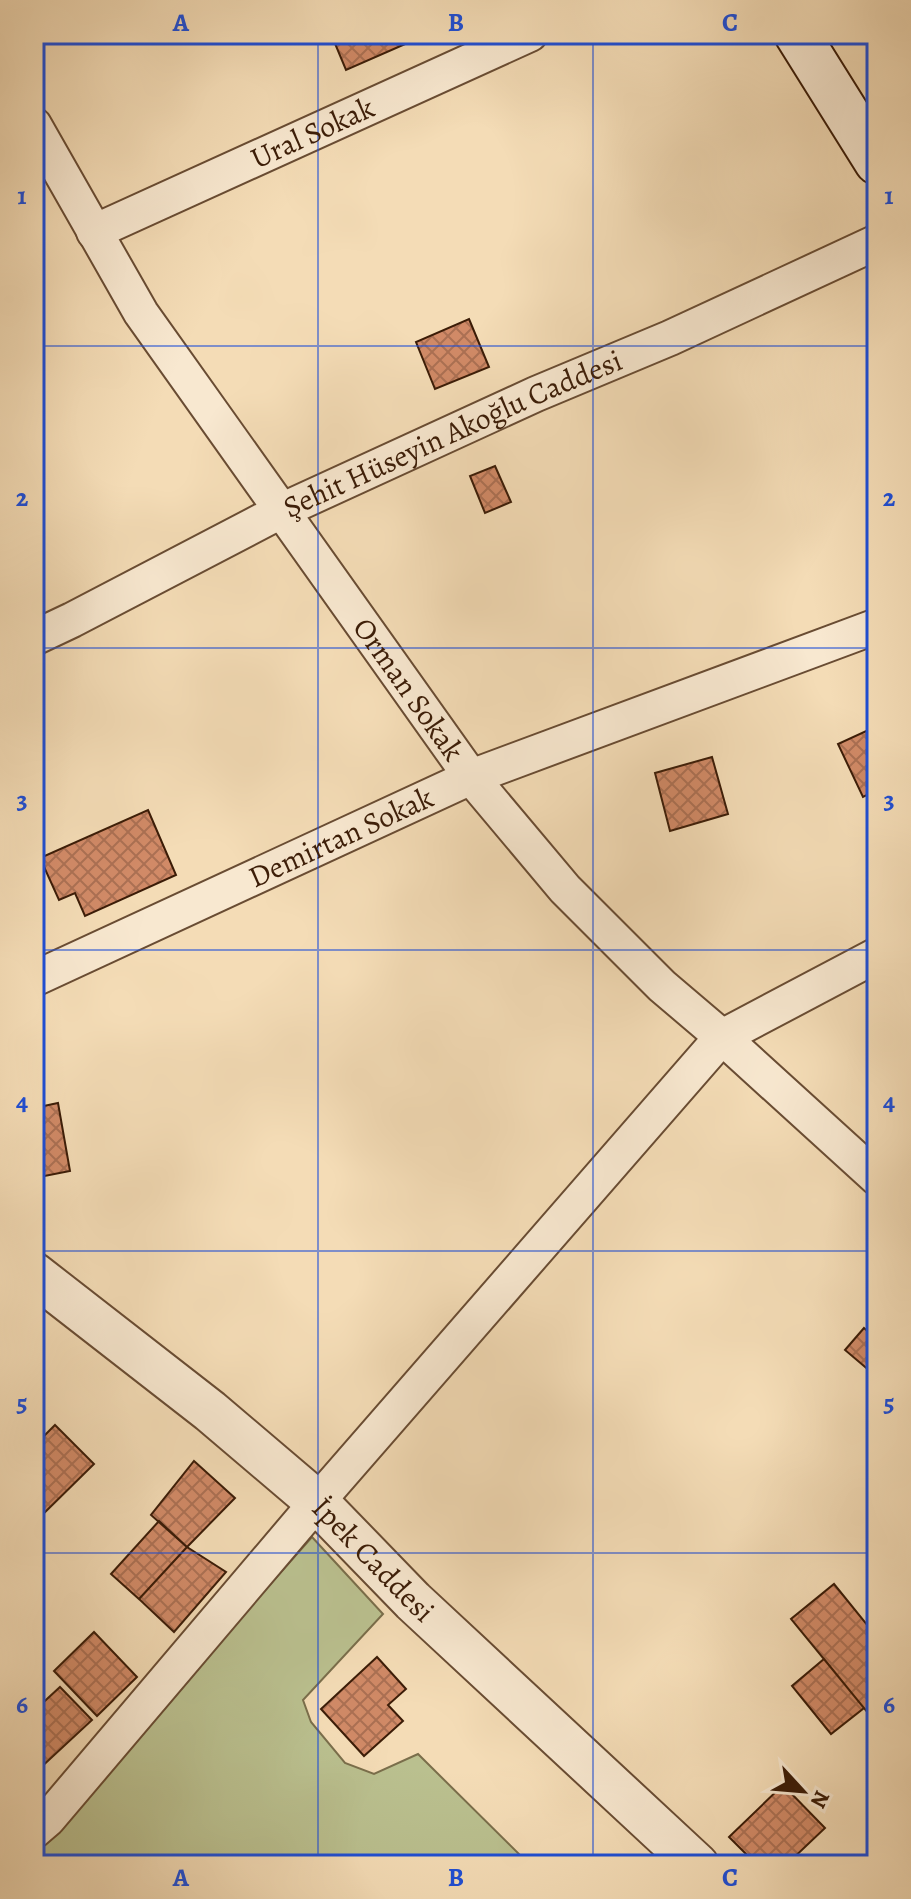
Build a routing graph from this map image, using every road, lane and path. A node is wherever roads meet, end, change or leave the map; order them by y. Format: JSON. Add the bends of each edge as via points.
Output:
{"nodes":[{"id":1,"x":530,"y":34,"type":"edge"},
{"id":2,"x":797,"y":34,"type":"edge"},
{"id":3,"x":34,"y":125,"type":"edge"},
{"id":4,"x":877,"y":162,"type":"edge"},
{"id":5,"x":94,"y":232,"type":"junction"},
{"id":6,"x":877,"y":242,"type":"edge"},
{"id":7,"x":281,"y":511,"type":"junction"},
{"id":8,"x":877,"y":626,"type":"edge"},
{"id":9,"x":34,"y":638,"type":"edge"},
{"id":10,"x":471,"y":777,"type":"junction"},
{"id":11,"x":877,"y":955,"type":"edge"},
{"id":12,"x":34,"y":979,"type":"edge"},
{"id":13,"x":722,"y":1037,"type":"junction"},
{"id":14,"x":877,"y":1178,"type":"edge"},
{"id":15,"x":34,"y":1274,"type":"edge"},
{"id":16,"x":317,"y":1502,"type":"junction"},
{"id":17,"x":34,"y":1831,"type":"edge"},
{"id":18,"x":697,"y":1865,"type":"edge"}],
"edges":[{"from":1,"to":5,"type":"street","name":"Ural Sokak"},
{"from":2,"to":4,"type":"main road"},
{"from":3,"to":5,"type":"street","name":"Orman Sokak"},
{"from":5,"to":7,"type":"street","name":"Orman Sokak","via":[[141,313]]},
{"from":6,"to":7,"type":"street","name":"Şehit Hüseyin Akoğlu Caddesi"},
{"from":7,"to":9,"type":"street","name":"Şehit Hüseyin Akoğlu Caddesi"},
{"from":7,"to":10,"type":"street","name":"Orman Sokak"},
{"from":8,"to":10,"type":"street","name":"Demirtan Sokak"},
{"from":10,"to":12,"type":"street","name":"Demirtan Sokak"},
{"from":10,"to":13,"type":"street","name":"Orman Sokak","via":[[565,889],[662,986]]},
{"from":11,"to":13,"type":"street"},
{"from":13,"to":14,"type":"street","name":"Orman Sokak"},
{"from":13,"to":16,"type":"street"},
{"from":15,"to":16,"type":"street","name":"İpek Caddesi"},
{"from":16,"to":17,"type":"street"},
{"from":16,"to":18,"type":"street","name":"İpek Caddesi","via":[[413,1601]]}]}
